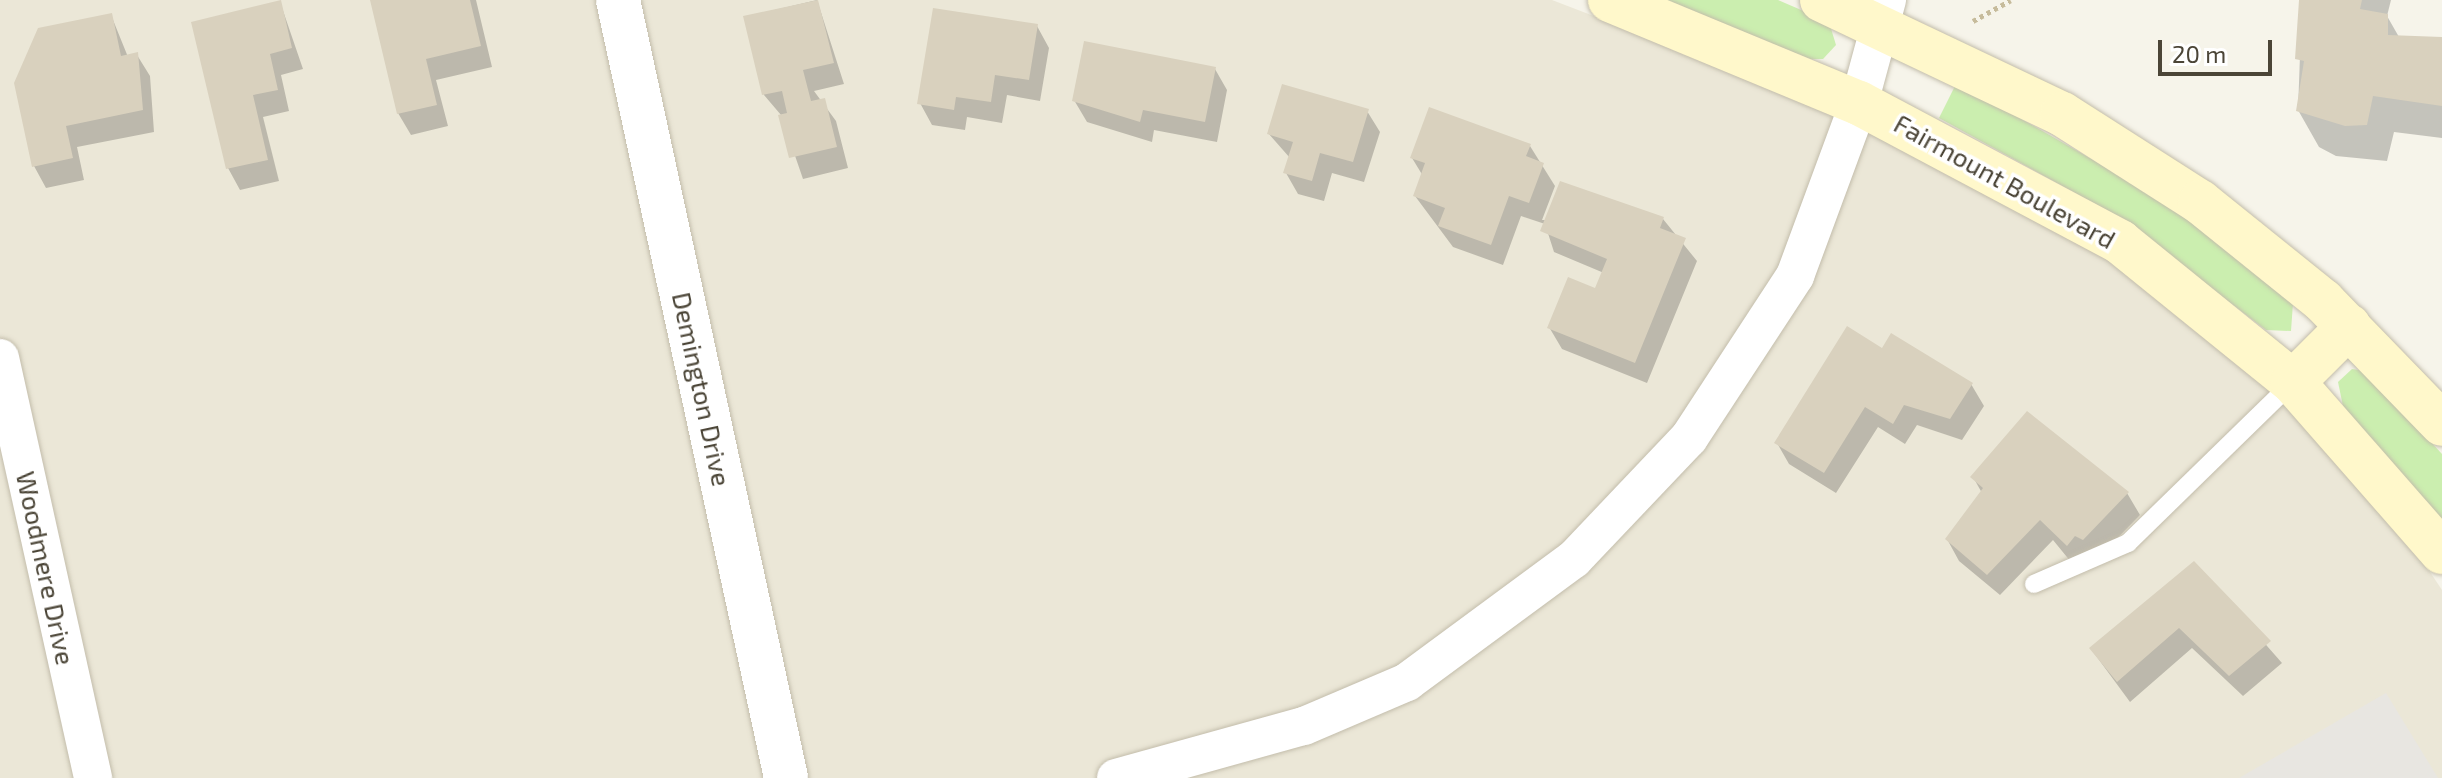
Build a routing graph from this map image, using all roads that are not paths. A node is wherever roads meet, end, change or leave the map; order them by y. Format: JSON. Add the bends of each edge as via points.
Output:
{"nodes":[{"id":1,"x":618,"y":0,"type":"edge"},
{"id":2,"x":1610,"y":0,"type":"edge"},
{"id":3,"x":1822,"y":0,"type":"edge"},
{"id":4,"x":1883,"y":13,"type":"edge"},
{"id":5,"x":1859,"y":103,"type":"junction"},
{"id":6,"x":2349,"y":326,"type":"junction"},
{"id":7,"x":0,"y":358,"type":"edge"},
{"id":8,"x":2293,"y":382,"type":"junction"},
{"id":9,"x":2442,"y":424,"type":"edge"},
{"id":10,"x":2442,"y":552,"type":"edge"},
{"id":11,"x":2034,"y":584,"type":"dead end"},
{"id":12,"x":93,"y":778,"type":"edge"},
{"id":13,"x":786,"y":778,"type":"edge"},
{"id":14,"x":1116,"y":778,"type":"edge"}],
"edges":[{"from":1,"to":13,"type":"street","name":"Demington Drive"},
{"from":2,"to":5,"type":"main road","name":"Fairmount Boulevard"},
{"from":3,"to":4,"type":"main road"},
{"from":4,"to":5,"type":"street"},
{"from":4,"to":6,"type":"main road","via":[[2111,142],[2288,269]]},
{"from":5,"to":8,"type":"main road","name":"Fairmount Boulevard","via":[[2120,242]]},
{"from":5,"to":14,"type":"street","via":[[1795,276],[1747,353],[1689,438],[1574,559],[1407,682],[1304,726]]},
{"from":6,"to":8,"type":"main road"},
{"from":6,"to":9,"type":"main road"},
{"from":7,"to":12,"type":"street","name":"Woodmere Drive"},
{"from":8,"to":10,"type":"main road","name":"Fairmount Boulevard"},
{"from":8,"to":11,"type":"lane","via":[[2128,543]]}]}
